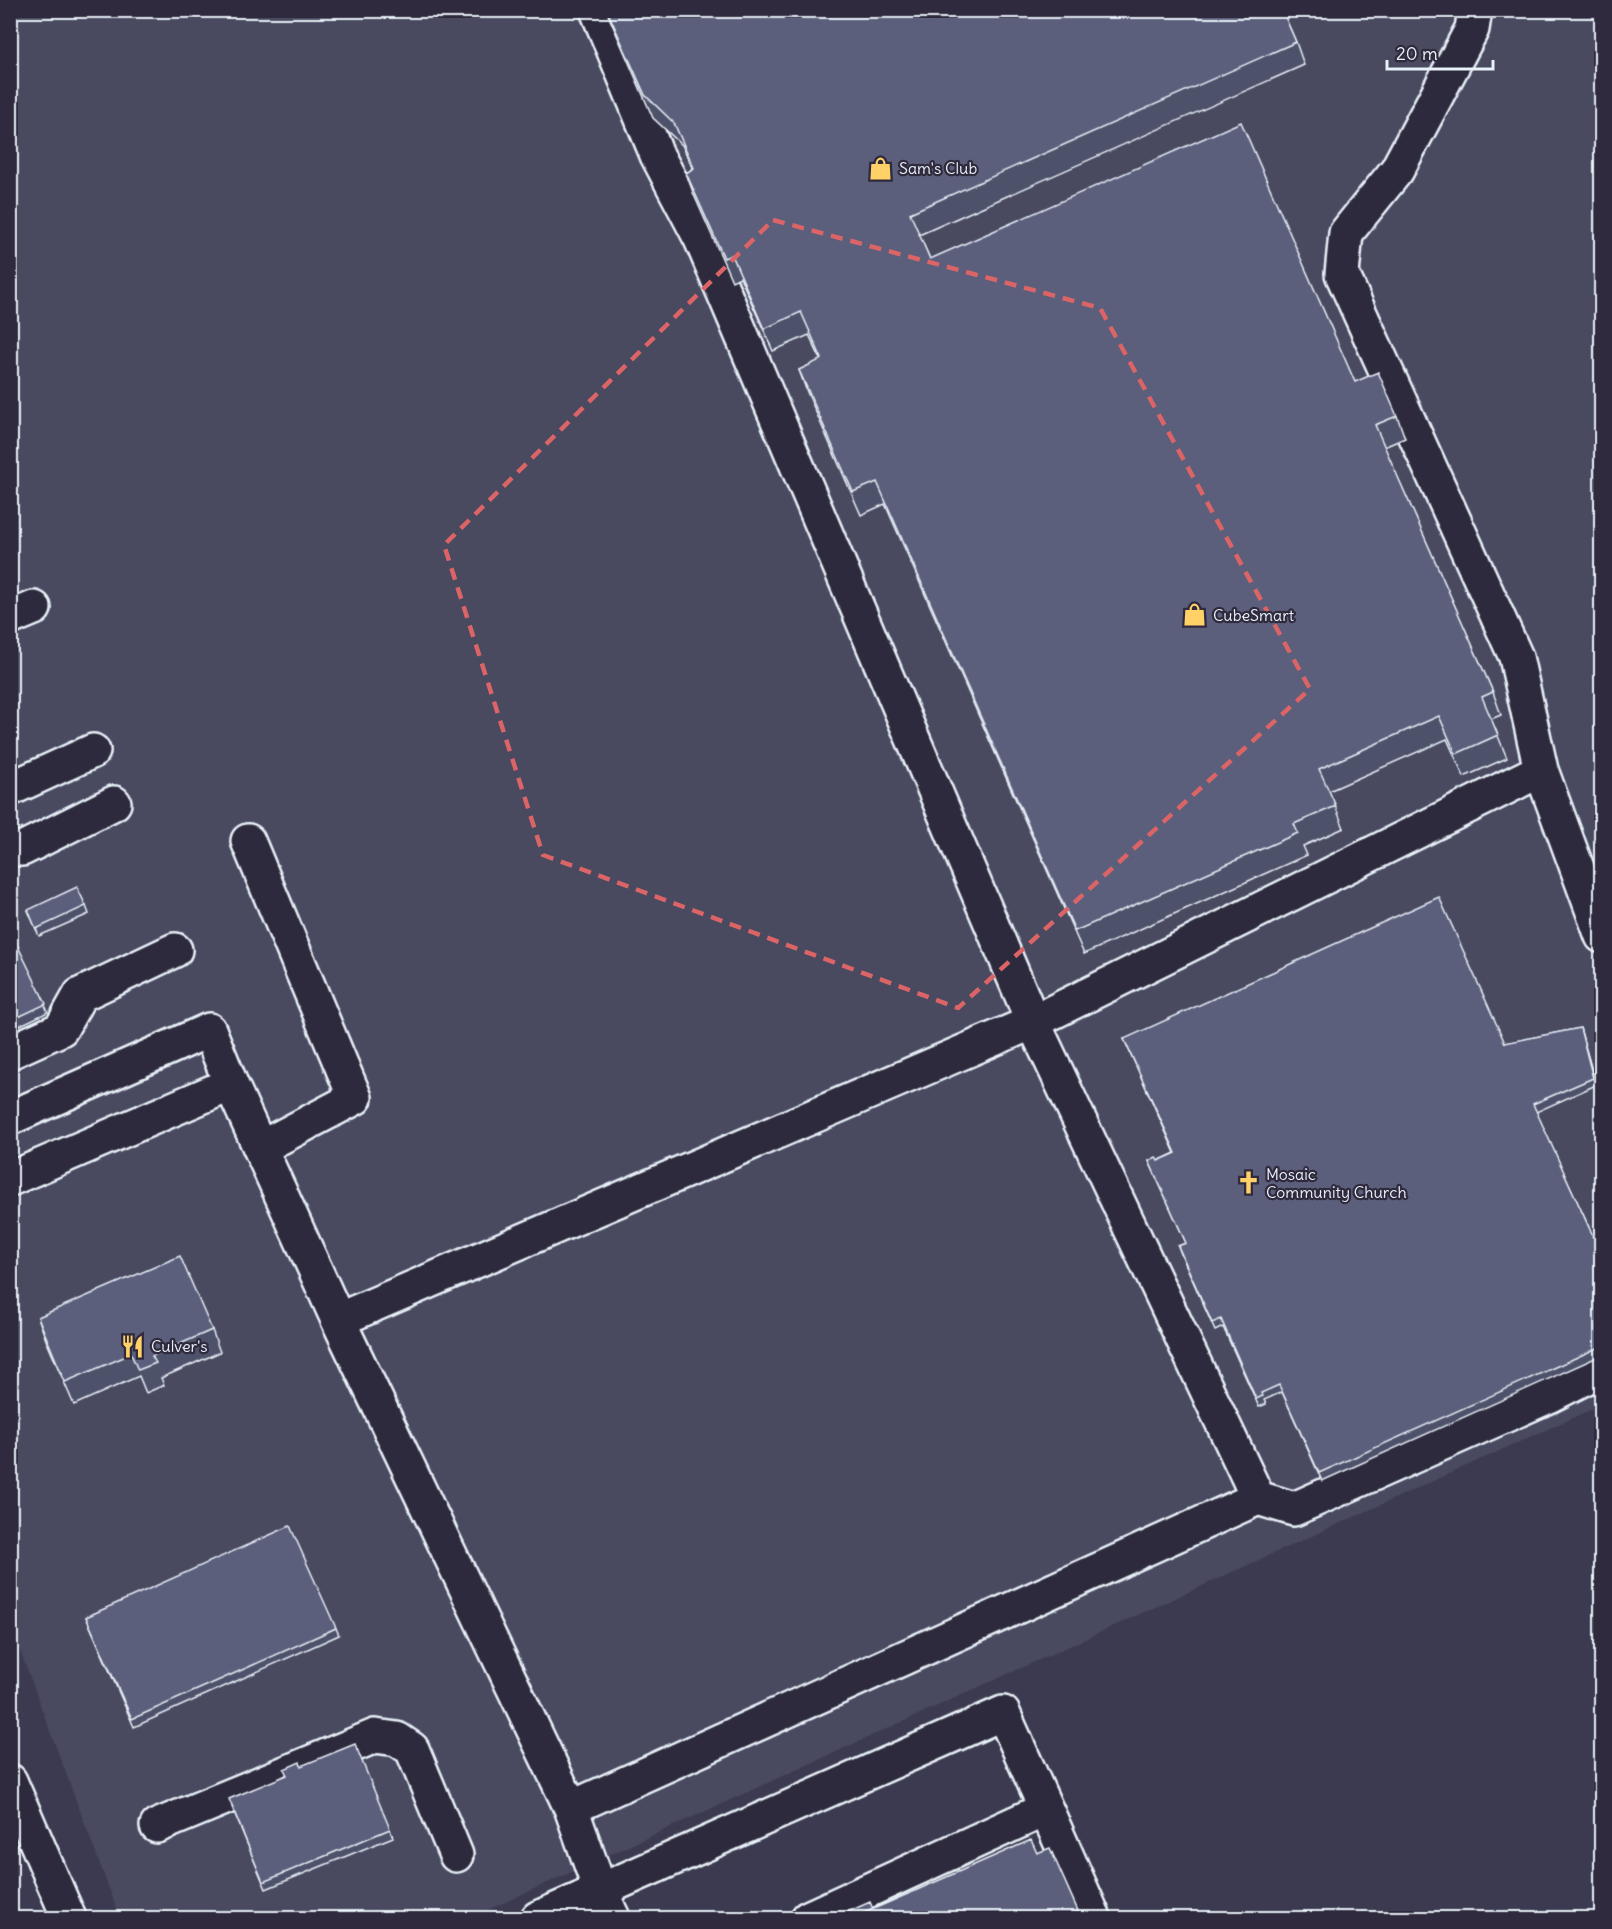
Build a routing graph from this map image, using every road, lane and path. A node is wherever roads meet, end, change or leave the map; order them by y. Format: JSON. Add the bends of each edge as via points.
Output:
{"nodes":[{"id":1,"x":597,"y":10,"type":"edge"},
{"id":2,"x":1475,"y":10,"type":"edge"},
{"id":3,"x":93,"y":751,"type":"dead end"},
{"id":4,"x":1541,"y":770,"type":"junction"},
{"id":5,"x":10,"y":789,"type":"edge"},
{"id":6,"x":114,"y":803,"type":"dead end"},
{"id":7,"x":248,"y":841,"type":"dead end"},
{"id":8,"x":10,"y":848,"type":"edge"},
{"id":9,"x":1602,"y":936,"type":"edge"},
{"id":10,"x":175,"y":950,"type":"dead end"},
{"id":11,"x":1033,"y":1022,"type":"junction"},
{"id":12,"x":10,"y":1052,"type":"edge"},
{"id":13,"x":231,"y":1084,"type":"junction"},
{"id":14,"x":10,"y":1118,"type":"edge"},
{"id":15,"x":260,"y":1148,"type":"junction"},
{"id":16,"x":10,"y":1179,"type":"edge"},
{"id":17,"x":338,"y":1320,"type":"junction"},
{"id":18,"x":1602,"y":1369,"type":"edge"},
{"id":19,"x":1258,"y":1498,"type":"junction"},
{"id":20,"x":10,"y":1781,"type":"edge"},
{"id":21,"x":571,"y":1808,"type":"junction"},
{"id":22,"x":1046,"y":1809,"type":"junction"},
{"id":23,"x":157,"y":1826,"type":"dead end"},
{"id":24,"x":456,"y":1855,"type":"dead end"},
{"id":25,"x":607,"y":1904,"type":"edge"},
{"id":26,"x":69,"y":1918,"type":"edge"},
{"id":27,"x":538,"y":1918,"type":"edge"},
{"id":28,"x":808,"y":1918,"type":"edge"},
{"id":29,"x":1094,"y":1918,"type":"edge"}],
"edges":[{"from":1,"to":11,"type":"main road","via":[[657,154],[701,239]]},
{"from":2,"to":4,"type":"main road","via":[[1472,29],[1397,170],[1346,233],[1342,274],[1516,657]]},
{"from":3,"to":5,"type":"main road"},
{"from":4,"to":9,"type":"main road"},
{"from":4,"to":11,"type":"main road"},
{"from":6,"to":8,"type":"main road","via":[[22,849]]},
{"from":7,"to":15,"type":"main road","via":[[355,1098]]},
{"from":10,"to":12,"type":"main road","via":[[80,995],[62,1029]]},
{"from":11,"to":17,"type":"main road"},
{"from":11,"to":19,"type":"main road"},
{"from":13,"to":14,"type":"main road","via":[[209,1030]]},
{"from":13,"to":15,"type":"main road"},
{"from":13,"to":16,"type":"main road"},
{"from":15,"to":17,"type":"main road"},
{"from":17,"to":21,"type":"main road"},
{"from":18,"to":19,"type":"main road","via":[[1294,1509]]},
{"from":19,"to":21,"type":"main road"},
{"from":20,"to":26,"type":"main road"},
{"from":21,"to":25,"type":"main road"},
{"from":22,"to":25,"type":"main road","via":[[1003,1713]]},
{"from":22,"to":28,"type":"main road"},
{"from":22,"to":29,"type":"main road"},
{"from":23,"to":24,"type":"main road","via":[[375,1736],[398,1739],[412,1749]]},
{"from":25,"to":27,"type":"main road"}]}
